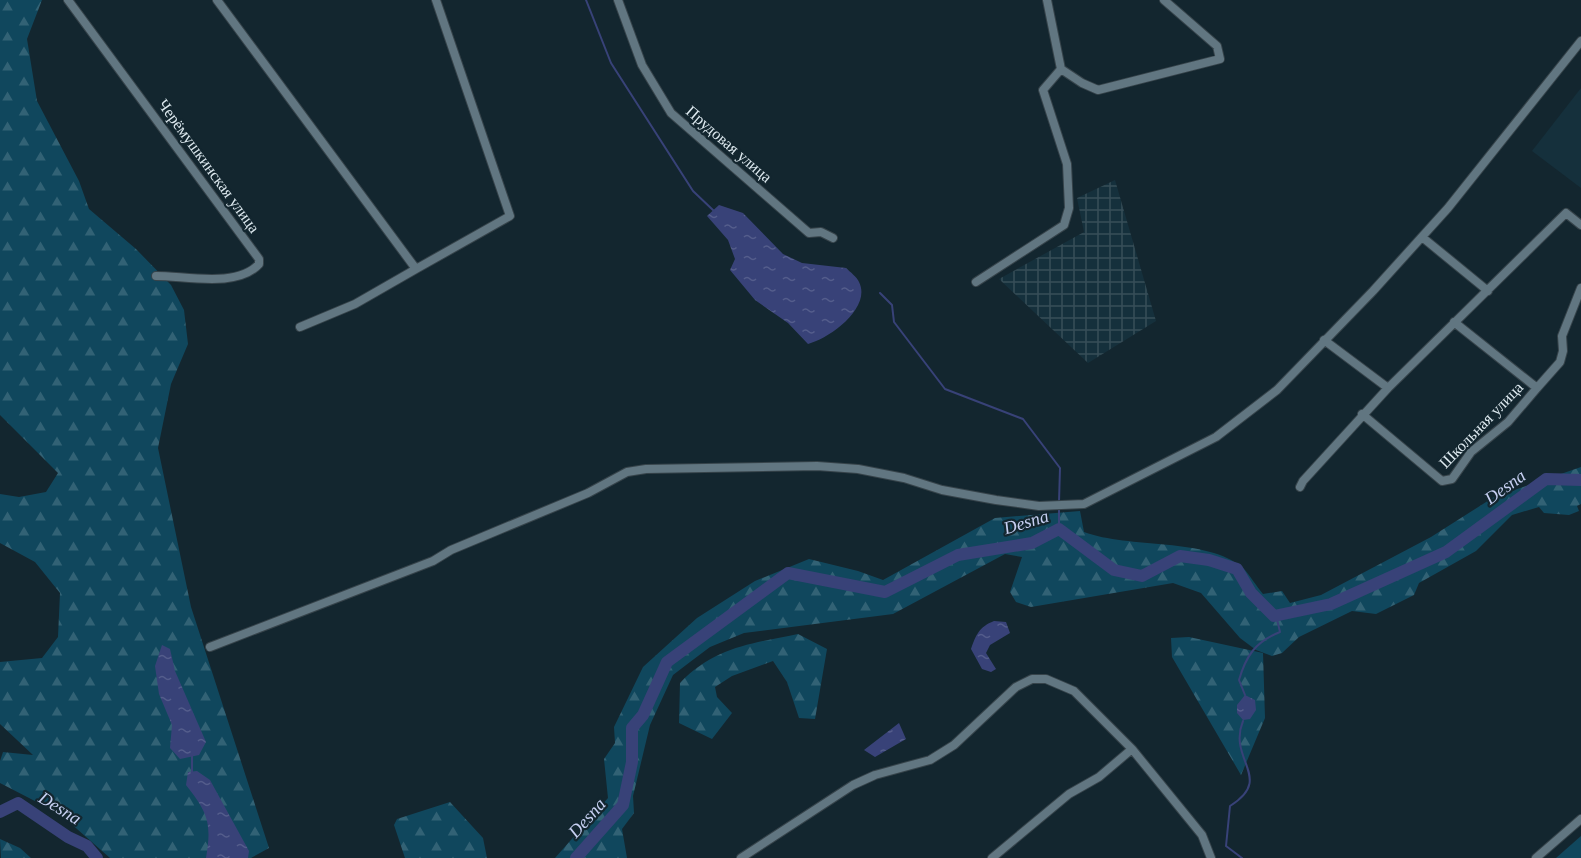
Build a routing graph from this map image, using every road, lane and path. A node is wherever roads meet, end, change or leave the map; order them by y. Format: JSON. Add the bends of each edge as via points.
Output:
{"nodes":[{"id":1,"x":68,"y":0,"type":"edge"},
{"id":2,"x":217,"y":0,"type":"edge"},
{"id":3,"x":436,"y":0,"type":"edge"},
{"id":4,"x":618,"y":0,"type":"edge"},
{"id":5,"x":1047,"y":0,"type":"edge"},
{"id":6,"x":1164,"y":0,"type":"edge"},
{"id":7,"x":1581,"y":41,"type":"edge"},
{"id":8,"x":1060,"y":69,"type":"junction"},
{"id":9,"x":1581,"y":225,"type":"edge"},
{"id":10,"x":833,"y":237,"type":"dead end"},
{"id":11,"x":1422,"y":237,"type":"junction"},
{"id":12,"x":416,"y":269,"type":"junction"},
{"id":13,"x":156,"y":276,"type":"dead end"},
{"id":14,"x":976,"y":282,"type":"dead end"},
{"id":15,"x":1581,"y":288,"type":"edge"},
{"id":16,"x":1488,"y":291,"type":"junction"},
{"id":17,"x":1454,"y":322,"type":"junction"},
{"id":18,"x":300,"y":327,"type":"dead end"},
{"id":19,"x":1324,"y":340,"type":"junction"},
{"id":20,"x":1388,"y":388,"type":"junction"},
{"id":21,"x":1537,"y":388,"type":"junction"},
{"id":22,"x":1362,"y":414,"type":"junction"},
{"id":23,"x":1300,"y":487,"type":"dead end"},
{"id":24,"x":210,"y":647,"type":"dead end"},
{"id":25,"x":1132,"y":749,"type":"junction"},
{"id":26,"x":1581,"y":819,"type":"edge"},
{"id":27,"x":741,"y":858,"type":"edge"},
{"id":28,"x":992,"y":858,"type":"edge"},
{"id":29,"x":1211,"y":858,"type":"edge"},
{"id":30,"x":1536,"y":858,"type":"edge"}],
"edges":[{"from":1,"to":13,"type":"street","name":"Черёмушкинская улица","via":[[260,264],[242,276]]},
{"from":2,"to":12,"type":"street"},
{"from":3,"to":12,"type":"street","via":[[510,216]]},
{"from":4,"to":10,"type":"street","name":"Прудовая улица","via":[[642,65],[671,113],[809,232]]},
{"from":5,"to":8,"type":"street"},
{"from":6,"to":8,"type":"street","via":[[1217,46],[1220,59],[1098,90]]},
{"from":7,"to":11,"type":"street"},
{"from":8,"to":14,"type":"street","via":[[1043,90],[1067,164],[1069,208],[1064,225]]},
{"from":9,"to":16,"type":"street","via":[[1566,213]]},
{"from":11,"to":16,"type":"street"},
{"from":11,"to":19,"type":"street"},
{"from":12,"to":18,"type":"street","via":[[355,304]]},
{"from":15,"to":21,"type":"street","name":"Школьная улица","via":[[1562,336],[1560,363]]},
{"from":16,"to":17,"type":"street"},
{"from":17,"to":20,"type":"street"},
{"from":17,"to":21,"type":"street","name":"Школьная улица"},
{"from":19,"to":20,"type":"street"},
{"from":19,"to":24,"type":"street","via":[[1277,390],[1216,437],[1084,504],[1039,506],[942,490],[858,469],[817,466],[627,472],[433,561]]},
{"from":20,"to":22,"type":"street"},
{"from":21,"to":22,"type":"street","name":"Школьная улица","via":[[1520,410],[1471,452],[1447,482]]},
{"from":22,"to":23,"type":"street"},
{"from":25,"to":27,"type":"street","via":[[1074,691],[1046,679],[1032,679],[1016,687],[954,745],[930,760],[874,775],[853,785]]},
{"from":25,"to":28,"type":"street","via":[[1099,777],[1069,794]]},
{"from":25,"to":29,"type":"street","via":[[1202,836]]},
{"from":26,"to":30,"type":"street"}]}
